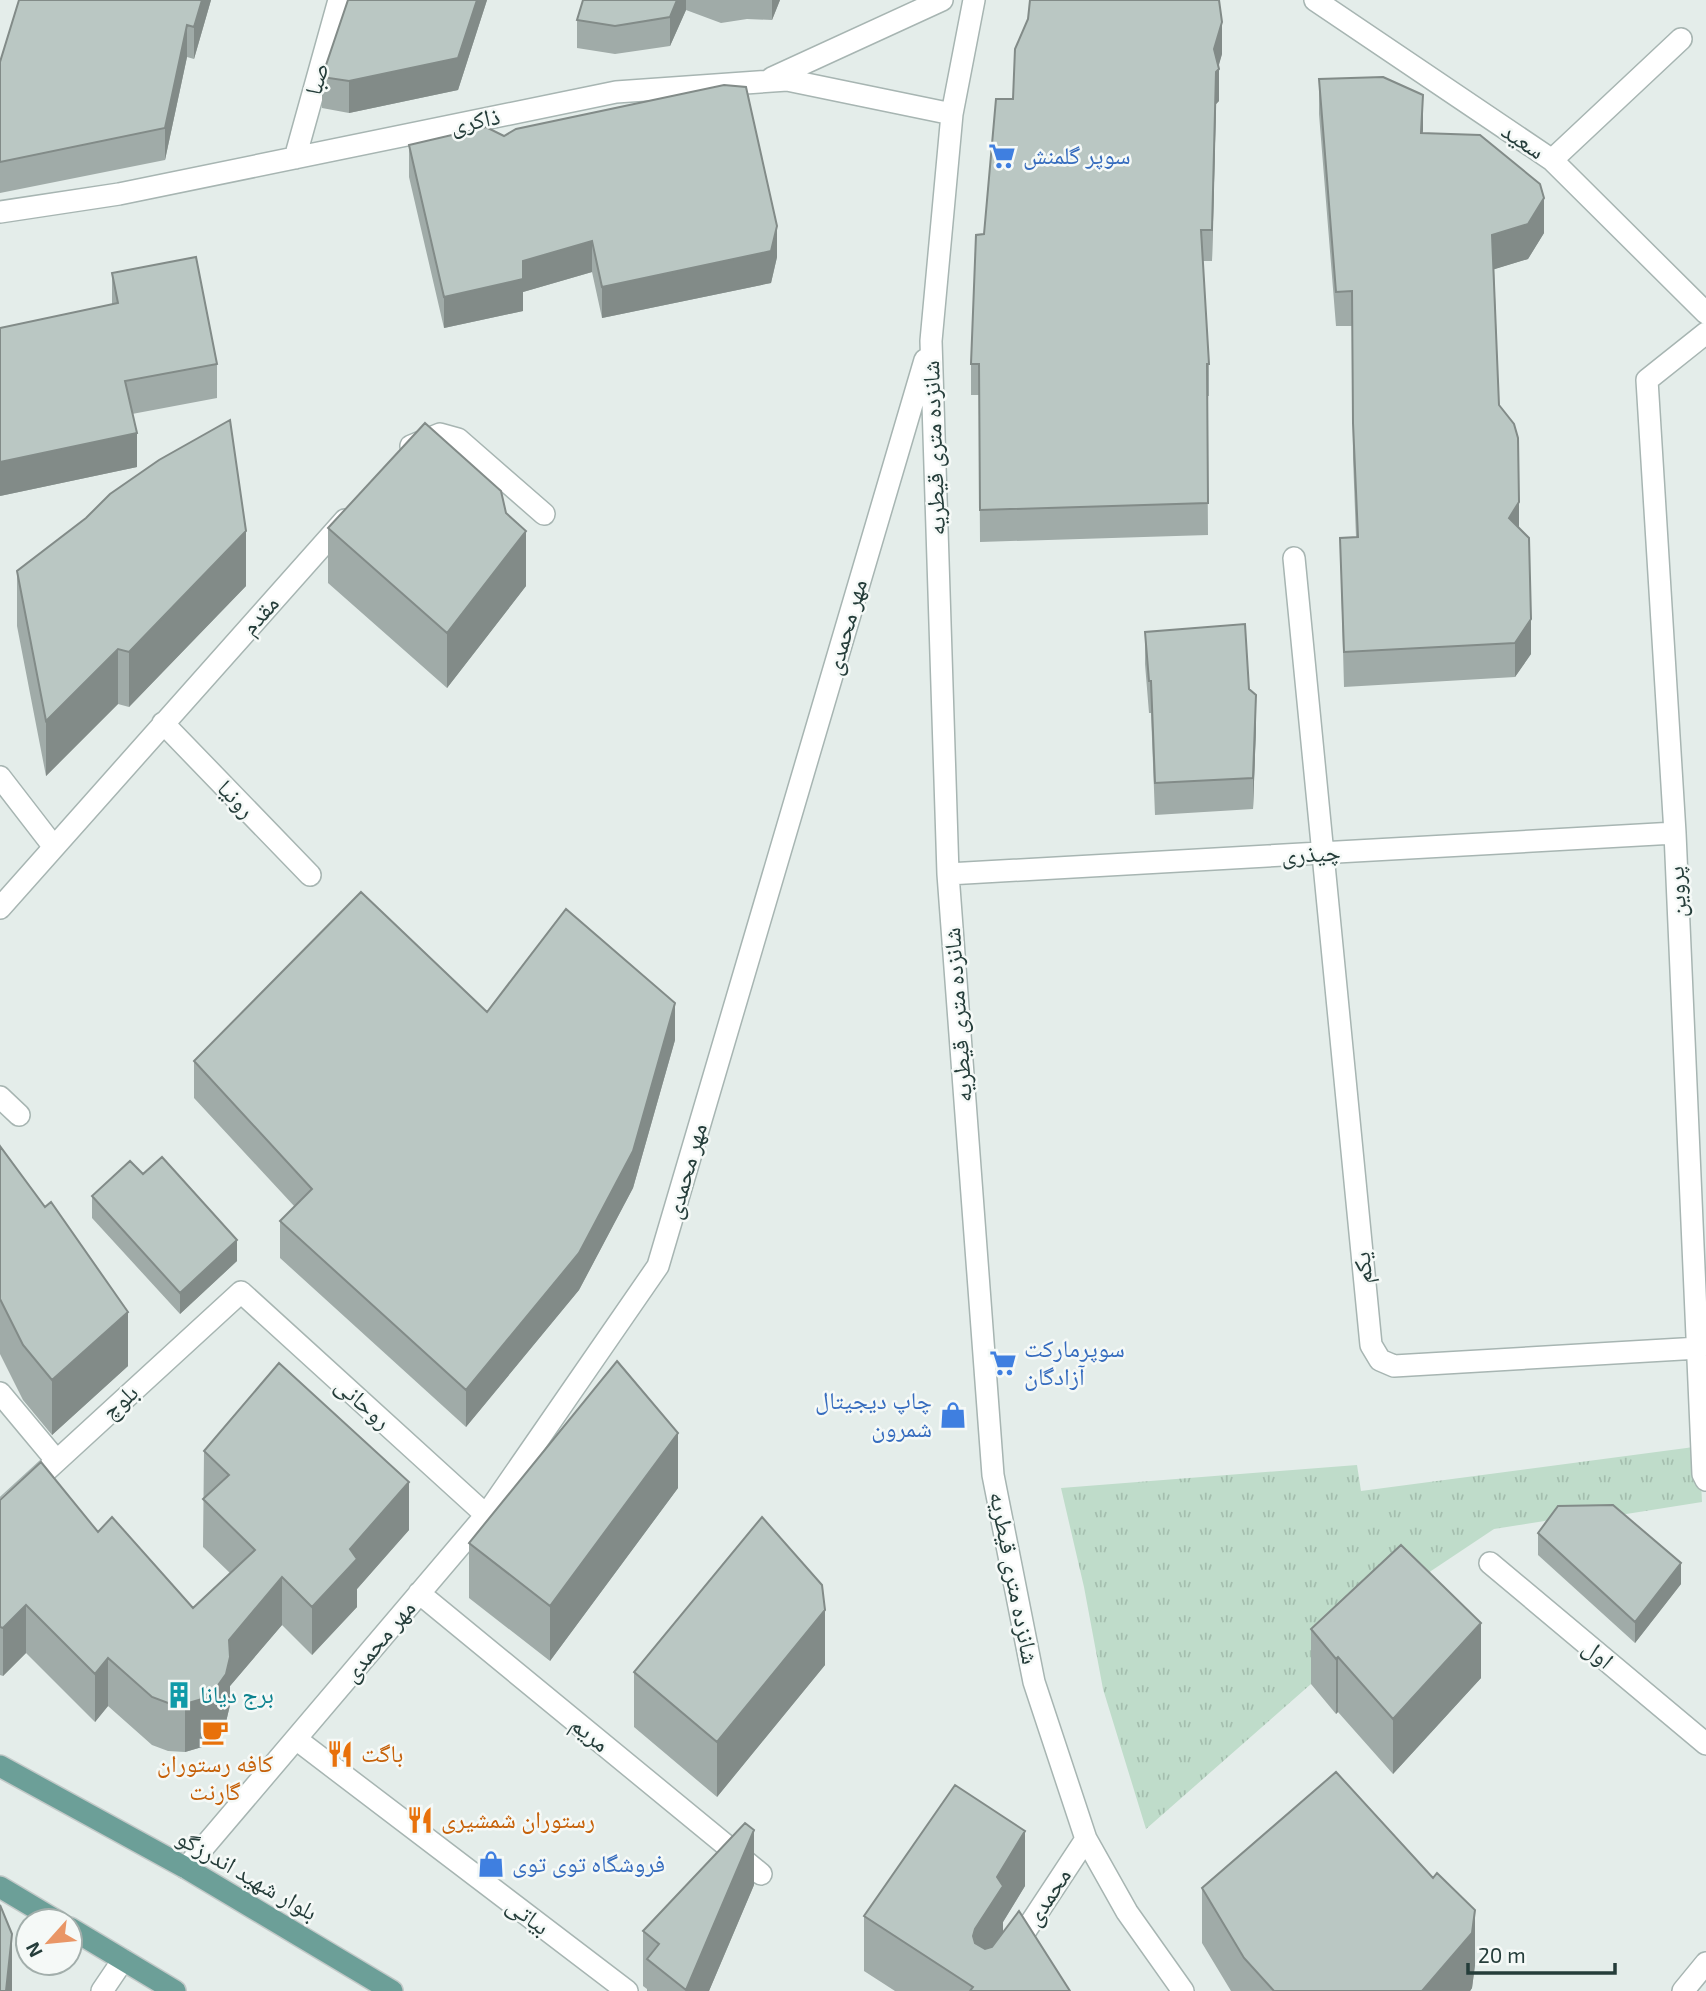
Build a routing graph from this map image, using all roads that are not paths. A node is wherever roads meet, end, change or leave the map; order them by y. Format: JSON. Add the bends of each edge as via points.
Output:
{"nodes":[{"id":1,"x":339,"y":0,"type":"edge"},
{"id":2,"x":942,"y":0,"type":"edge"},
{"id":3,"x":974,"y":0,"type":"edge"},
{"id":4,"x":1315,"y":0,"type":"edge"},
{"id":5,"x":1681,"y":39,"type":"dead end"},
{"id":6,"x":763,"y":82,"type":"junction"},
{"id":7,"x":953,"y":114,"type":"junction"},
{"id":8,"x":295,"y":158,"type":"junction"},
{"id":9,"x":1552,"y":160,"type":"junction"},
{"id":10,"x":0,"y":212,"type":"edge"},
{"id":11,"x":1706,"y":313,"type":"edge"},
{"id":12,"x":1706,"y":333,"type":"edge"},
{"id":13,"x":931,"y":341,"type":"junction"},
{"id":14,"x":393,"y":466,"type":"edge"},
{"id":15,"x":356,"y":507,"type":"edge"},
{"id":16,"x":544,"y":514,"type":"dead end"},
{"id":17,"x":1294,"y":558,"type":"dead end"},
{"id":18,"x":163,"y":723,"type":"junction"},
{"id":19,"x":0,"y":777,"type":"edge"},
{"id":20,"x":1675,"y":833,"type":"junction"},
{"id":21,"x":54,"y":847,"type":"junction"},
{"id":22,"x":1324,"y":853,"type":"junction"},
{"id":23,"x":948,"y":874,"type":"junction"},
{"id":24,"x":310,"y":875,"type":"dead end"},
{"id":25,"x":0,"y":908,"type":"edge"},
{"id":26,"x":0,"y":1097,"type":"edge"},
{"id":27,"x":19,"y":1115,"type":"dead end"},
{"id":28,"x":241,"y":1292,"type":"joint"},
{"id":29,"x":1699,"y":1348,"type":"junction"},
{"id":30,"x":0,"y":1393,"type":"edge"},
{"id":31,"x":56,"y":1460,"type":"junction"},
{"id":32,"x":1706,"y":1480,"type":"edge"},
{"id":33,"x":0,"y":1513,"type":"edge"},
{"id":34,"x":486,"y":1515,"type":"junction"},
{"id":35,"x":1490,"y":1563,"type":"dead end"},
{"id":36,"x":419,"y":1593,"type":"junction"},
{"id":37,"x":296,"y":1739,"type":"junction"},
{"id":38,"x":1706,"y":1744,"type":"edge"},
{"id":39,"x":0,"y":1766,"type":"edge"},
{"id":40,"x":1086,"y":1839,"type":"junction"},
{"id":41,"x":186,"y":1868,"type":"junction"},
{"id":42,"x":761,"y":1874,"type":"dead end"},
{"id":43,"x":0,"y":1887,"type":"edge"},
{"id":44,"x":34,"y":1907,"type":"edge"},
{"id":45,"x":84,"y":1936,"type":"edge"},
{"id":46,"x":123,"y":1960,"type":"junction"},
{"id":47,"x":1706,"y":1963,"type":"edge"},
{"id":48,"x":102,"y":1991,"type":"edge"},
{"id":49,"x":175,"y":1991,"type":"edge"},
{"id":50,"x":392,"y":1991,"type":"edge"},
{"id":51,"x":627,"y":1991,"type":"edge"},
{"id":52,"x":986,"y":1991,"type":"edge"},
{"id":53,"x":1183,"y":1991,"type":"edge"},
{"id":54,"x":1682,"y":1991,"type":"edge"}],
"edges":[{"from":1,"to":8,"type":"street","name":"صبا"},
{"from":2,"to":6,"type":"street"},
{"from":3,"to":7,"type":"street","name":"شانزده متری قیطریه"},
{"from":4,"to":9,"type":"street","name":"سعید"},
{"from":5,"to":9,"type":"street"},
{"from":6,"to":7,"type":"street","name":"ذاکری","via":[[787,80]]},
{"from":6,"to":8,"type":"street","name":"ذاکری","via":[[616,92]]},
{"from":7,"to":13,"type":"street","name":"شانزده متری قیطریه"},
{"from":8,"to":10,"type":"street","name":"ذاکری","via":[[119,194]]},
{"from":9,"to":11,"type":"street","name":"سعید"},
{"from":12,"to":20,"type":"street","name":"پروین","via":[[1647,380]]},
{"from":13,"to":23,"type":"street","name":"شانزده متری قیطریه"},
{"from":13,"to":34,"type":"street","name":"مهر محمدی","via":[[659,1266]]},
{"from":14,"to":16,"type":"street","via":[[412,445],[440,434],[458,439]]},
{"from":15,"to":18,"type":"street","name":"مقدم"},
{"from":17,"to":22,"type":"street","name":"یکم"},
{"from":18,"to":21,"type":"street","name":"مقدم"},
{"from":18,"to":24,"type":"street","name":"رونیا"},
{"from":19,"to":21,"type":"street"},
{"from":20,"to":22,"type":"street","name":"چیذری"},
{"from":20,"to":29,"type":"street","name":"پروین"},
{"from":21,"to":25,"type":"street","name":"مقدم"},
{"from":22,"to":23,"type":"street","name":"چیذری"},
{"from":22,"to":29,"type":"street","name":"یکم","via":[[1371,1345],[1380,1360],[1394,1366]]},
{"from":23,"to":40,"type":"street","name":"شانزده متری قیطریه","via":[[993,1475],[1034,1682]]},
{"from":26,"to":27,"type":"street"},
{"from":28,"to":31,"type":"street","name":"بلوچ"},
{"from":28,"to":34,"type":"street","name":"روحانی"},
{"from":29,"to":32,"type":"street","name":"پروین"},
{"from":30,"to":31,"type":"street"},
{"from":31,"to":33,"type":"street","name":"بلوچ"},
{"from":34,"to":36,"type":"street","name":"مهر محمدی"},
{"from":35,"to":38,"type":"street","name":"اول"},
{"from":36,"to":37,"type":"street","name":"مهر محمدی"},
{"from":36,"to":42,"type":"street","name":"مریم"},
{"from":37,"to":41,"type":"street","name":"مهر محمدی"},
{"from":37,"to":51,"type":"street","name":"بیاتی"},
{"from":39,"to":41,"type":"main road","name":"بلوار شهید اندرزگو"},
{"from":40,"to":52,"type":"street","name":"محمدی"},
{"from":40,"to":53,"type":"street","name":"شانزده متری قیطریه","via":[[1127,1912]]},
{"from":41,"to":50,"type":"main road","name":"بلوار شهید اندرزگو"},
{"from":43,"to":44,"type":"main road"},
{"from":45,"to":46,"type":"main road"},
{"from":46,"to":48,"type":"street"},
{"from":46,"to":49,"type":"main road"},
{"from":47,"to":54,"type":"street"}]}
